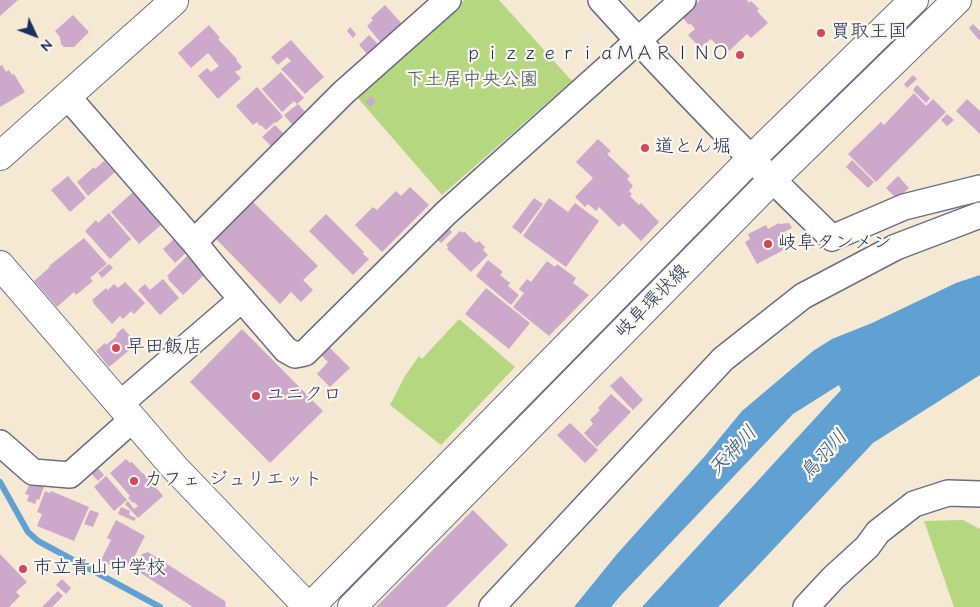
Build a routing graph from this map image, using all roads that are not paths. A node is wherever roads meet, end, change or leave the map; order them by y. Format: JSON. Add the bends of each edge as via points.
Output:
{"nodes":[{"id":1,"x":174,"y":0,"type":"edge"},
{"id":2,"x":448,"y":0,"type":"edge"},
{"id":3,"x":601,"y":0,"type":"edge"},
{"id":4,"x":683,"y":0,"type":"edge"},
{"id":5,"x":914,"y":0,"type":"edge"},
{"id":6,"x":957,"y":0,"type":"edge"},
{"id":7,"x":638,"y":40,"type":"junction"},
{"id":8,"x":67,"y":96,"type":"junction"},
{"id":9,"x":0,"y":156,"type":"edge"},
{"id":10,"x":751,"y":159,"type":"junction"},
{"id":11,"x":772,"y":180,"type":"junction"},
{"id":12,"x":980,"y":188,"type":"edge"},
{"id":13,"x":980,"y":215,"type":"edge"},
{"id":14,"x":194,"y":242,"type":"junction"},
{"id":15,"x":0,"y":265,"type":"edge"},
{"id":16,"x":242,"y":299,"type":"junction"},
{"id":17,"x":127,"y":411,"type":"junction"},
{"id":18,"x":0,"y":443,"type":"edge"},
{"id":19,"x":980,"y":494,"type":"edge"},
{"id":20,"x":309,"y":607,"type":"edge"},
{"id":21,"x":352,"y":607,"type":"edge"},
{"id":22,"x":492,"y":607,"type":"edge"},
{"id":23,"x":806,"y":607,"type":"edge"}],
"edges":[{"from":1,"to":8,"type":"main road"},
{"from":2,"to":14,"type":"street","via":[[343,94]]},
{"from":3,"to":7,"type":"street"},
{"from":4,"to":7,"type":"street"},
{"from":5,"to":10,"type":"main road","name":"岐阜環状線"},
{"from":6,"to":11,"type":"main road","name":"岐阜環状線"},
{"from":7,"to":10,"type":"street"},
{"from":7,"to":16,"type":"street","via":[[446,213],[305,353],[295,355],[286,350]]},
{"from":8,"to":9,"type":"main road"},
{"from":8,"to":14,"type":"street"},
{"from":10,"to":11,"type":"street"},
{"from":10,"to":20,"type":"main road","name":"岐阜環状線"},
{"from":11,"to":12,"type":"street","via":[[832,238],[904,207]]},
{"from":11,"to":21,"type":"main road","name":"岐阜環状線"},
{"from":13,"to":22,"type":"street","via":[[896,247],[803,296],[723,359]]},
{"from":14,"to":16,"type":"street"},
{"from":15,"to":17,"type":"main road"},
{"from":16,"to":17,"type":"street"},
{"from":17,"to":18,"type":"street","via":[[70,475],[33,472]]},
{"from":17,"to":20,"type":"main road","via":[[174,467]]},
{"from":19,"to":23,"type":"street","via":[[948,493],[914,504],[878,532]]}]}
